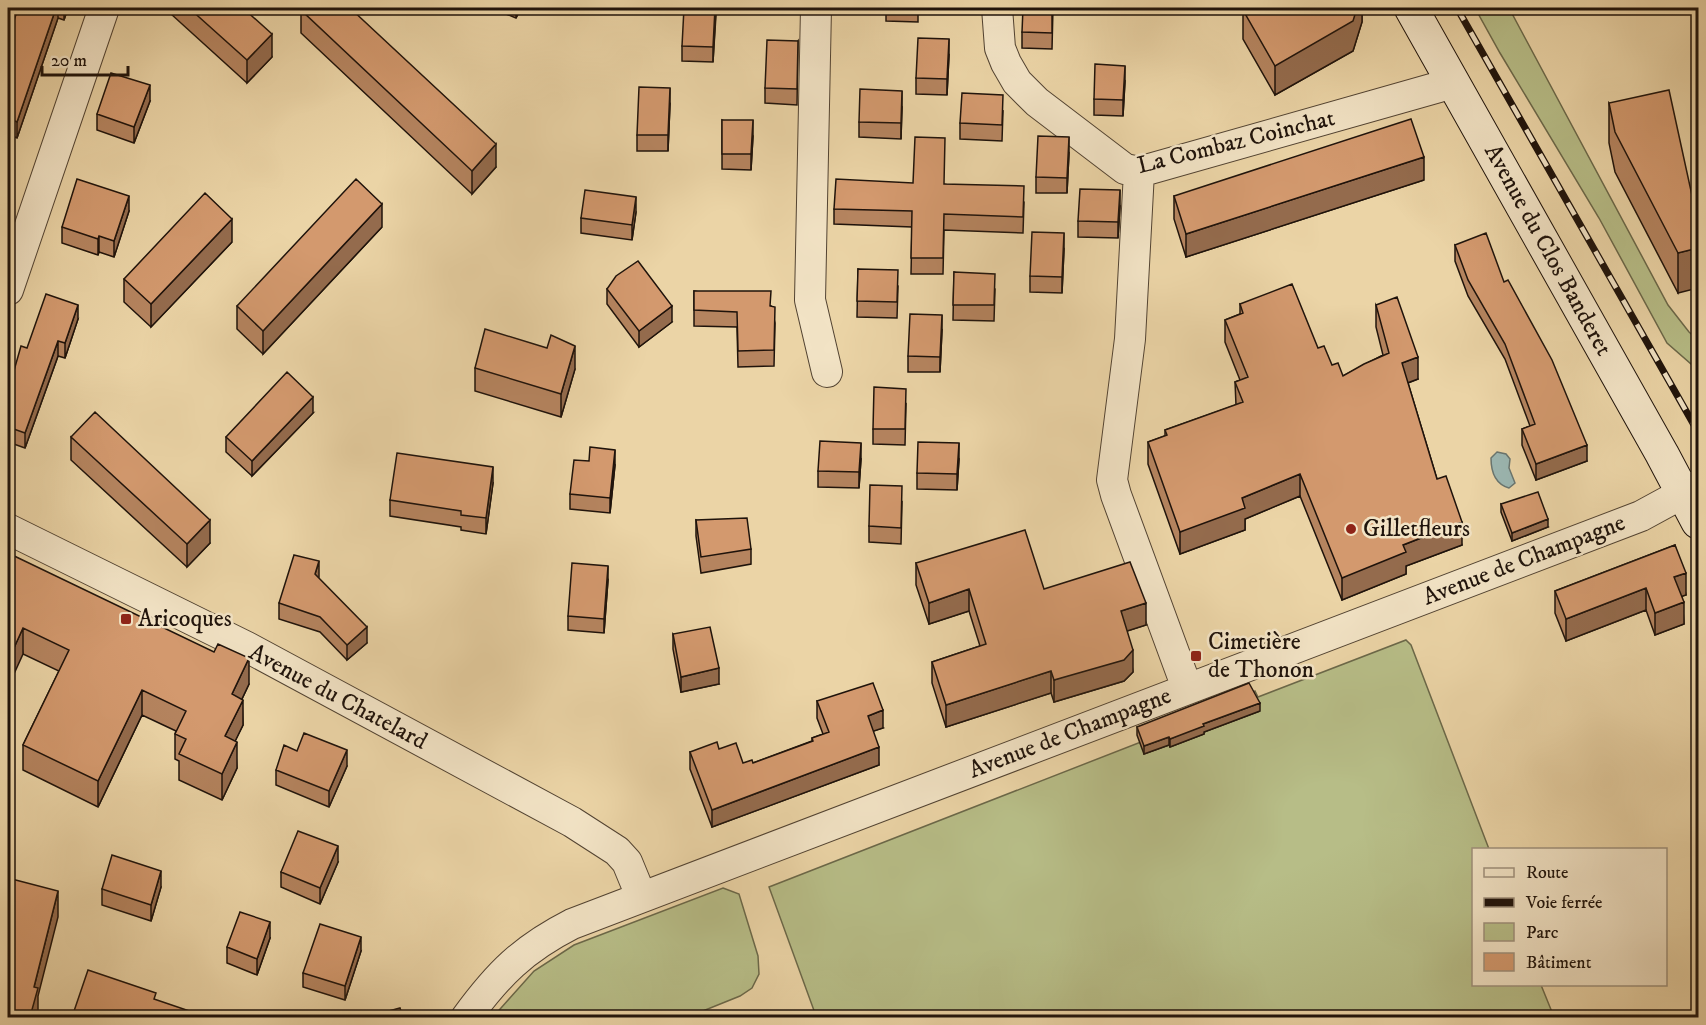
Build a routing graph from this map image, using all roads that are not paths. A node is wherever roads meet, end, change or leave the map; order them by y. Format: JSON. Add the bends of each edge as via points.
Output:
{"nodes":[{"id":1,"x":104,"y":8,"type":"edge"},
{"id":2,"x":816,"y":8,"type":"edge"},
{"id":3,"x":998,"y":8,"type":"edge"},
{"id":4,"x":1411,"y":8,"type":"edge"},
{"id":5,"x":1453,"y":83,"type":"junction"},
{"id":6,"x":1139,"y":172,"type":"junction"},
{"id":7,"x":8,"y":290,"type":"edge"},
{"id":8,"x":827,"y":372,"type":"dead end"},
{"id":9,"x":1691,"y":489,"type":"edge"},
{"id":10,"x":1698,"y":522,"type":"edge"},
{"id":11,"x":8,"y":529,"type":"edge"},
{"id":12,"x":1187,"y":688,"type":"junction"},
{"id":13,"x":641,"y":896,"type":"junction"},
{"id":14,"x":466,"y":1017,"type":"edge"}],
"edges":[{"from":1,"to":7,"type":"street"},
{"from":2,"to":8,"type":"street","via":[[810,300]]},
{"from":3,"to":6,"type":"street","name":"La Combaz Coinchat","via":[[1000,48],[1017,82],[1125,170]]},
{"from":4,"to":5,"type":"main road","name":"Avenue du Clos Banderet"},
{"from":5,"to":6,"type":"street","name":"La Combaz Coinchat"},
{"from":5,"to":9,"type":"main road","name":"Avenue du Clos Banderet"},
{"from":6,"to":12,"type":"street","via":[[1129,348],[1112,480]]},
{"from":9,"to":10,"type":"main road","name":"Avenue du Clos Banderet"},
{"from":9,"to":12,"type":"street","name":"Avenue de Champagne","via":[[1641,516]]},
{"from":11,"to":13,"type":"street","name":"Avenue du Chatelard","via":[[237,642],[572,822],[617,851],[627,862]]},
{"from":12,"to":13,"type":"street","name":"Avenue de Champagne"},
{"from":13,"to":14,"type":"street","name":"Avenue de Champagne","via":[[572,924],[530,947]]}]}
